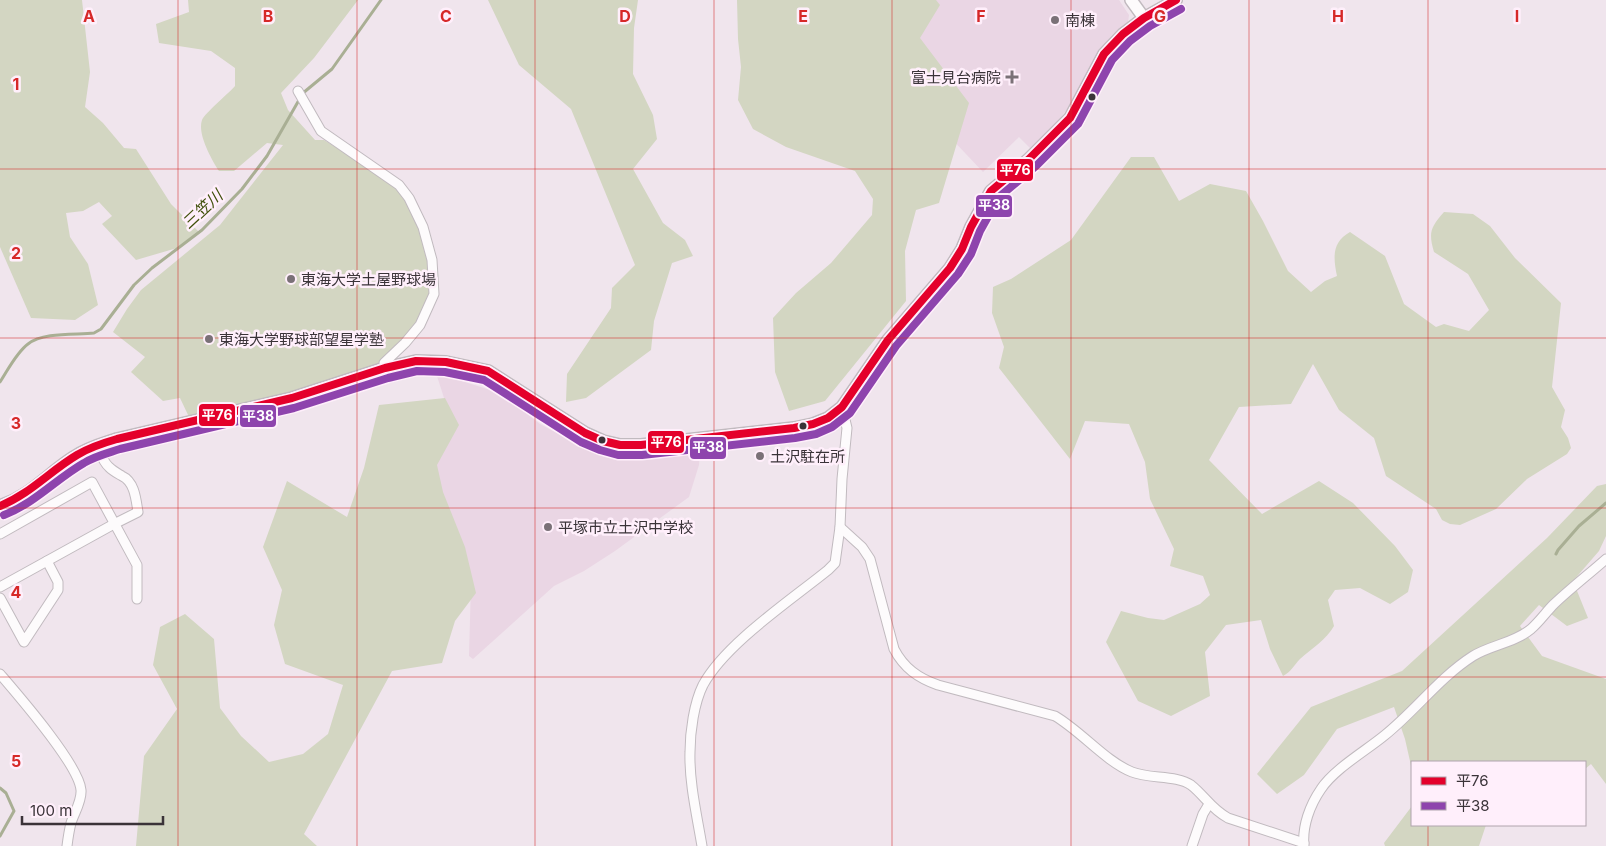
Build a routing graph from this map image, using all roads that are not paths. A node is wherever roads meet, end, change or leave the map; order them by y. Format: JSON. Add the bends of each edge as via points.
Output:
{"nodes":[{"id":1,"x":1131,"y":0,"type":"edge"},
{"id":2,"x":1176,"y":0,"type":"edge"},
{"id":3,"x":1144,"y":18,"type":"junction"},
{"id":4,"x":298,"y":91,"type":"dead end"},
{"id":5,"x":385,"y":368,"type":"junction"},
{"id":6,"x":842,"y":407,"type":"junction"},
{"id":7,"x":97,"y":446,"type":"junction"},
{"id":8,"x":0,"y":506,"type":"edge"},
{"id":9,"x":114,"y":524,"type":"junction"},
{"id":10,"x":840,"y":527,"type":"junction"},
{"id":11,"x":0,"y":534,"type":"edge"},
{"id":12,"x":1606,"y":559,"type":"edge"},
{"id":13,"x":46,"y":561,"type":"junction"},
{"id":14,"x":0,"y":587,"type":"edge"},
{"id":15,"x":0,"y":598,"type":"edge"},
{"id":16,"x":137,"y":599,"type":"dead end"},
{"id":17,"x":0,"y":674,"type":"edge"},
{"id":18,"x":1209,"y":804,"type":"junction"},
{"id":19,"x":1304,"y":845,"type":"edge"},
{"id":20,"x":67,"y":846,"type":"edge"},
{"id":21,"x":702,"y":846,"type":"edge"},
{"id":22,"x":1192,"y":846,"type":"edge"}],
"edges":[{"from":1,"to":3,"type":"street"},
{"from":2,"to":3,"type":"street"},
{"from":3,"to":6,"type":"street","via":[[1104,54],[1070,118],[991,191],[950,268],[888,340]]},
{"from":4,"to":5,"type":"street","via":[[321,131],[399,185],[424,227],[432,260],[434,294],[420,325],[384,363]]},
{"from":5,"to":6,"type":"street","via":[[416,361],[446,362],[488,371],[585,433],[603,442],[620,445],[794,428],[828,418]]},
{"from":5,"to":7,"type":"street","via":[[292,398]]},
{"from":6,"to":10,"type":"street","via":[[847,428]]},
{"from":7,"to":8,"type":"street","via":[[76,455],[20,499]]},
{"from":7,"to":9,"type":"street","via":[[107,466],[129,482],[135,494],[138,512]]},
{"from":9,"to":11,"type":"street","via":[[92,482]]},
{"from":9,"to":13,"type":"street"},
{"from":9,"to":16,"type":"street","via":[[137,564]]},
{"from":10,"to":18,"type":"street","via":[[870,559],[890,637],[901,662],[912,672],[938,685],[1055,716],[1124,768],[1141,775],[1190,784]]},
{"from":10,"to":21,"type":"street","via":[[835,563],[757,626],[723,658],[703,686],[693,721],[690,752],[690,774]]},
{"from":12,"to":19,"type":"street","via":[[1554,604],[1532,628],[1472,657],[1385,735],[1330,778],[1312,804]]},
{"from":13,"to":14,"type":"street"},
{"from":13,"to":15,"type":"street","via":[[58,582],[58,590],[24,642]]},
{"from":17,"to":20,"type":"street","via":[[54,742],[80,784],[81,794]]},
{"from":18,"to":19,"type":"street","via":[[1228,818]]},
{"from":18,"to":22,"type":"street"}]}
